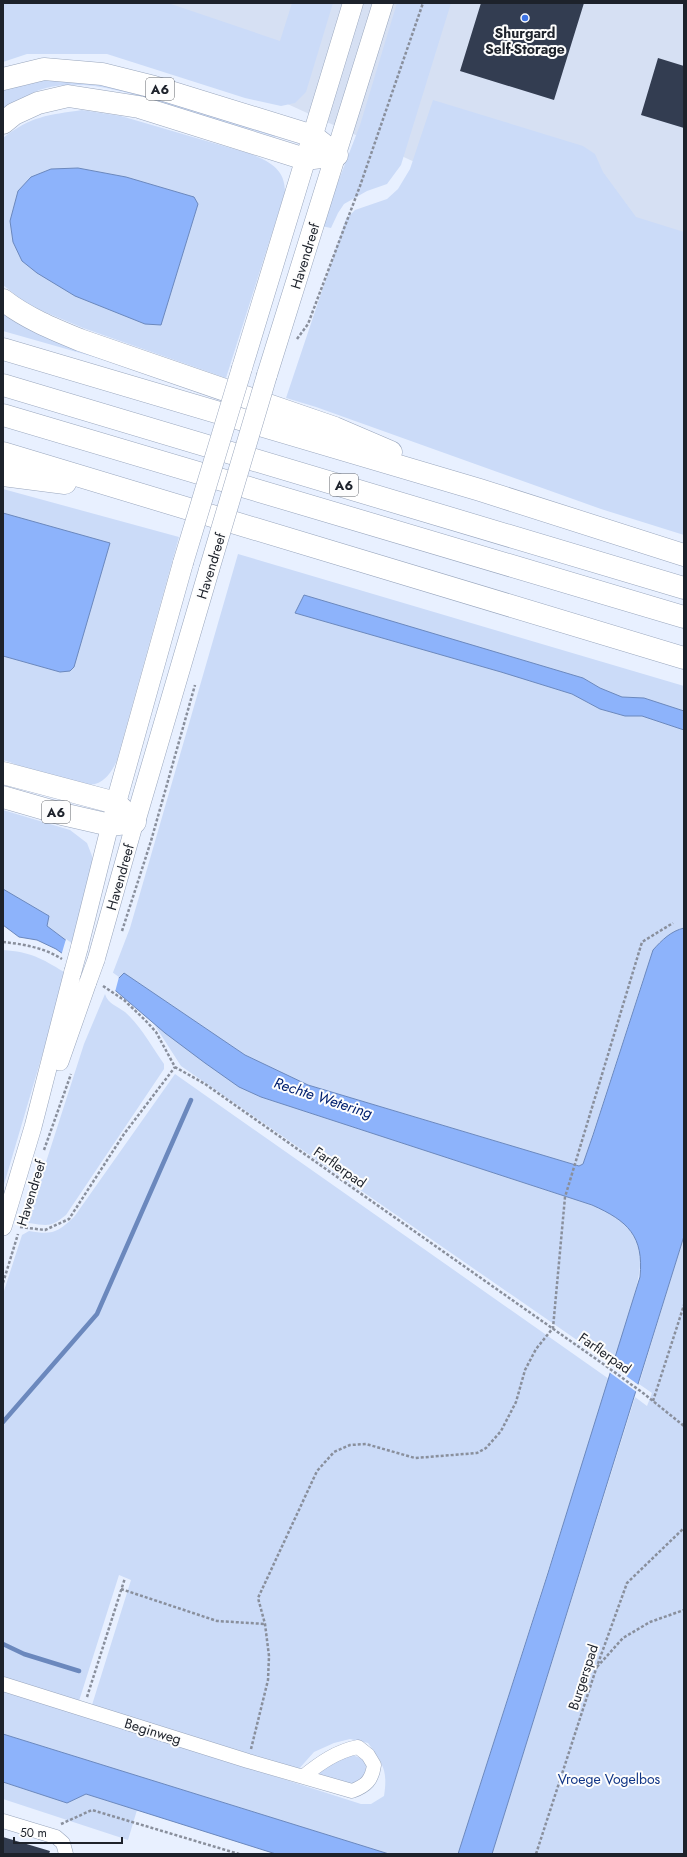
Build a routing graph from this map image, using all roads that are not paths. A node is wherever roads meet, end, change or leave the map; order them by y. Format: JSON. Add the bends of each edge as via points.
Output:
{"nodes":[{"id":1,"x":353,"y":3,"type":"edge"},
{"id":2,"x":383,"y":3,"type":"edge"},
{"id":3,"x":3,"y":79,"type":"edge"},
{"id":4,"x":3,"y":123,"type":"edge"},
{"id":5,"x":312,"y":136,"type":"junction"},
{"id":6,"x":337,"y":155,"type":"junction"},
{"id":7,"x":305,"y":159,"type":"junction"},
{"id":8,"x":3,"y":300,"type":"edge"},
{"id":9,"x":3,"y":349,"type":"edge"},
{"id":10,"x":3,"y":385,"type":"edge"},
{"id":11,"x":3,"y":415,"type":"edge"},
{"id":12,"x":3,"y":453,"type":"edge"},
{"id":13,"x":3,"y":475,"type":"edge"},
{"id":14,"x":128,"y":490,"type":"junction"},
{"id":15,"x":480,"y":490,"type":"junction"},
{"id":16,"x":684,"y":555,"type":"edge"},
{"id":17,"x":684,"y":588,"type":"edge"},
{"id":18,"x":684,"y":617,"type":"edge"},
{"id":19,"x":684,"y":658,"type":"edge"},
{"id":20,"x":3,"y":773,"type":"edge"},
{"id":21,"x":3,"y":797,"type":"edge"},
{"id":22,"x":116,"y":803,"type":"junction"},
{"id":23,"x":135,"y":822,"type":"junction"},
{"id":24,"x":110,"y":825,"type":"junction"},
{"id":25,"x":33,"y":1126,"type":"junction"},
{"id":26,"x":3,"y":1227,"type":"edge"},
{"id":27,"x":3,"y":1684,"type":"edge"},
{"id":28,"x":304,"y":1776,"type":"dead end"},
{"id":29,"x":3,"y":1821,"type":"edge"},
{"id":30,"x":66,"y":1854,"type":"edge"}],
"edges":[{"from":1,"to":5,"type":"main road","name":"Havendreef"},
{"from":2,"to":6,"type":"main road","name":"Havendreef"},
{"from":3,"to":5,"type":"highway","number":"A6","via":[[44,69],[102,74],[154,87]]},
{"from":4,"to":7,"type":"highway","number":"A6","via":[[14,114],[38,102],[68,96],[139,107]]},
{"from":5,"to":6,"type":"highway"},
{"from":5,"to":7,"type":"main road","name":"Havendreef"},
{"from":6,"to":7,"type":"highway"},
{"from":6,"to":23,"type":"main road","name":"Havendreef","bridge":true,"via":[[268,375]]},
{"from":7,"to":22,"type":"main road","name":"Havendreef","bridge":true,"via":[[183,562]]},
{"from":8,"to":15,"type":"highway","number":"A6","via":[[19,313],[68,335],[335,428]]},
{"from":9,"to":15,"type":"highway","number":"A6"},
{"from":10,"to":17,"type":"highway","number":"A6"},
{"from":11,"to":18,"type":"highway","number":"A6"},
{"from":12,"to":14,"type":"highway"},
{"from":13,"to":14,"type":"highway"},
{"from":14,"to":19,"type":"highway"},
{"from":15,"to":16,"type":"highway","number":"A6"},
{"from":20,"to":22,"type":"highway","number":"A6"},
{"from":21,"to":24,"type":"highway","number":"A6"},
{"from":22,"to":23,"type":"highway"},
{"from":22,"to":24,"type":"street","name":"Havendreef"},
{"from":23,"to":24,"type":"highway"},
{"from":23,"to":25,"type":"street","name":"Havendreef","bridge":true,"via":[[96,960],[57,1072]]},
{"from":24,"to":25,"type":"street","name":"Havendreef","bridge":true},
{"from":25,"to":26,"type":"street","name":"Havendreef"},
{"from":27,"to":28,"type":"street","name":"Beginweg","via":[[248,1761]]},
{"from":29,"to":30,"type":"street","via":[[56,1837],[63,1843]]}]}
